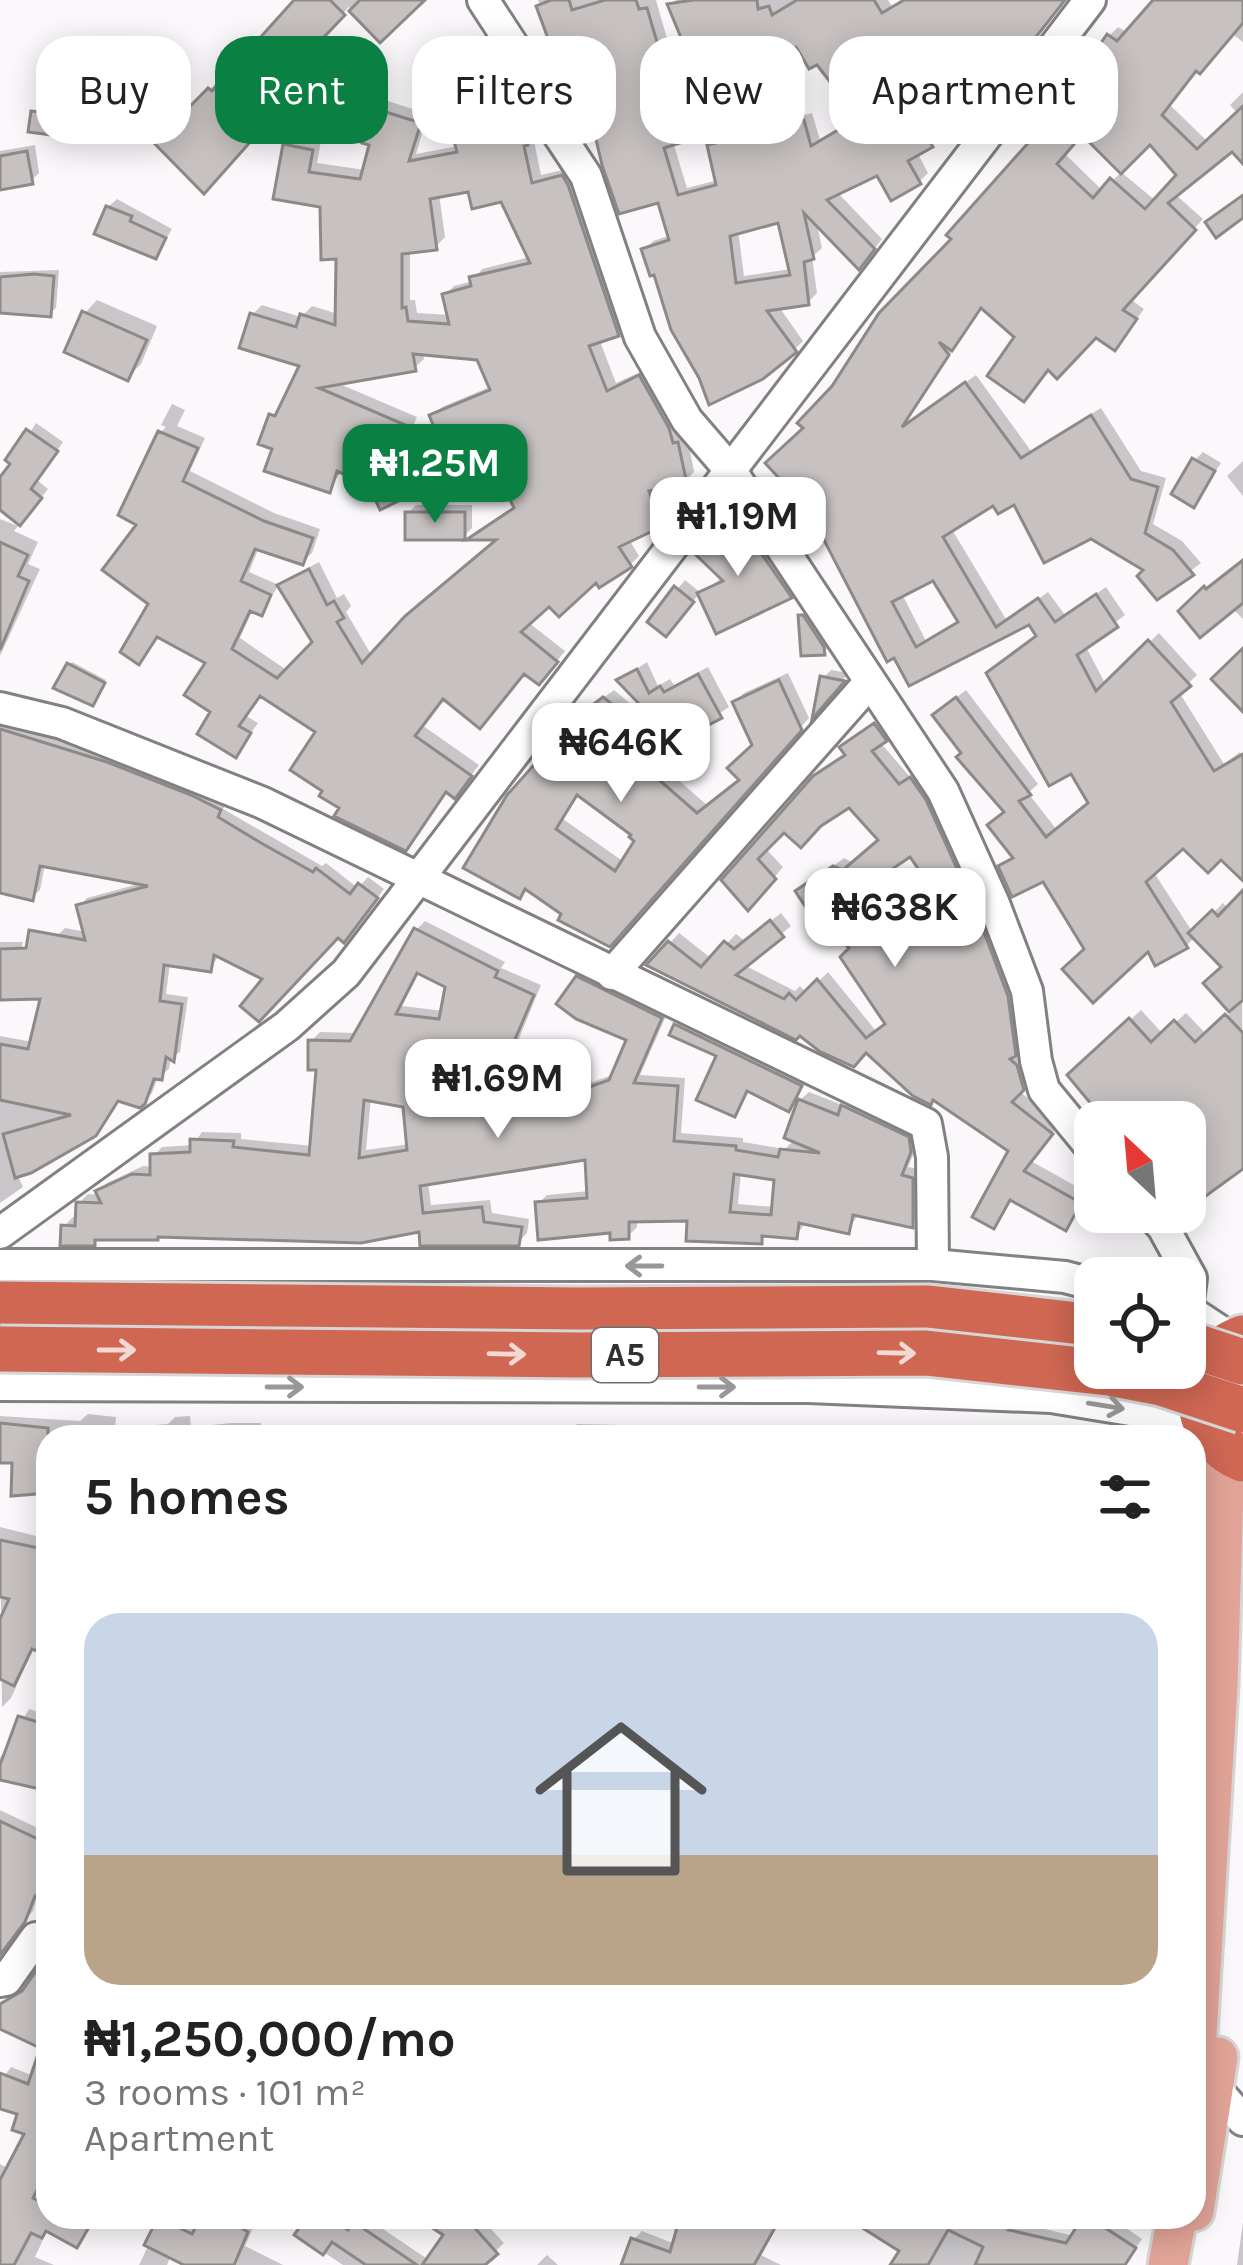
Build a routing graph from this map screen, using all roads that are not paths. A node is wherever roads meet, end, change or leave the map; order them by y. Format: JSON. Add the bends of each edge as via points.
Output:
{"nodes":[{"id":1,"x":483,"y":0,"type":"edge"},
{"id":2,"x":1090,"y":0,"type":"edge"},
{"id":3,"x":731,"y":471,"type":"junction"},
{"id":4,"x":869,"y":683,"type":"junction"},
{"id":5,"x":0,"y":708,"type":"edge"},
{"id":6,"x":416,"y":879,"type":"junction"},
{"id":7,"x":612,"y":974,"type":"junction"},
{"id":8,"x":1074,"y":1126,"type":"edge"},
{"id":9,"x":0,"y":1233,"type":"edge"},
{"id":10,"x":0,"y":1265,"type":"edge"},
{"id":11,"x":932,"y":1265,"type":"junction"},
{"id":12,"x":1074,"y":1279,"type":"edge"},
{"id":13,"x":0,"y":1304,"type":"edge"},
{"id":14,"x":1074,"y":1325,"type":"edge"},
{"id":15,"x":1206,"y":1330,"type":"edge"},
{"id":16,"x":1240,"y":1347,"type":"edge"},
{"id":17,"x":0,"y":1349,"type":"edge"},
{"id":18,"x":0,"y":1385,"type":"edge"},
{"id":19,"x":1195,"y":1425,"type":"edge"},
{"id":20,"x":1227,"y":1435,"type":"edge"},
{"id":21,"x":1243,"y":1617,"type":"edge"},
{"id":22,"x":1206,"y":1824,"type":"edge"},
{"id":23,"x":36,"y":1938,"type":"edge"},
{"id":24,"x":0,"y":1982,"type":"edge"},
{"id":25,"x":1206,"y":2022,"type":"edge"},
{"id":26,"x":1213,"y":2075,"type":"edge"},
{"id":27,"x":1243,"y":2120,"type":"edge"},
{"id":28,"x":1206,"y":2126,"type":"edge"},
{"id":29,"x":1175,"y":2229,"type":"edge"},
{"id":30,"x":1191,"y":2229,"type":"edge"},
{"id":31,"x":1168,"y":2265,"type":"edge"},
{"id":32,"x":1185,"y":2265,"type":"edge"}],
"edges":[{"from":1,"to":3,"type":"street","via":[[586,176],[640,337],[687,420]]},
{"from":2,"to":3,"type":"street"},
{"from":3,"to":4,"type":"street"},
{"from":3,"to":6,"type":"street"},
{"from":4,"to":7,"type":"street"},
{"from":4,"to":8,"type":"street","via":[[943,791],[1028,991],[1044,1090]]},
{"from":5,"to":6,"type":"street","via":[[62,723],[263,803]]},
{"from":6,"to":7,"type":"street"},
{"from":6,"to":9,"type":"street","via":[[346,973],[308,1009]]},
{"from":7,"to":11,"type":"street","via":[[926,1124]]},
{"from":11,"to":10,"type":"street","one_way":true},
{"from":11,"to":12,"type":"street"},
{"from":13,"to":14,"type":"highway","number":"A5","via":[[929,1308]]},
{"from":15,"to":16,"type":"highway","bridge":true},
{"from":16,"to":20,"type":"highway","via":[[1218,1354],[1199,1390]]},
{"from":17,"to":20,"type":"highway","number":"A5","one_way":true,"bridge":true,"via":[[926,1353],[1161,1383]]},
{"from":18,"to":19,"type":"street","one_way":true,"via":[[808,1387],[1052,1397]]},
{"from":20,"to":22,"type":"main road"},
{"from":21,"to":26,"type":"main road"},
{"from":23,"to":24,"type":"street"},
{"from":25,"to":26,"type":"main road"},
{"from":26,"to":27,"type":"street"},
{"from":26,"to":28,"type":"main road"},
{"from":29,"to":31,"type":"main road"},
{"from":30,"to":32,"type":"main road"}]}
